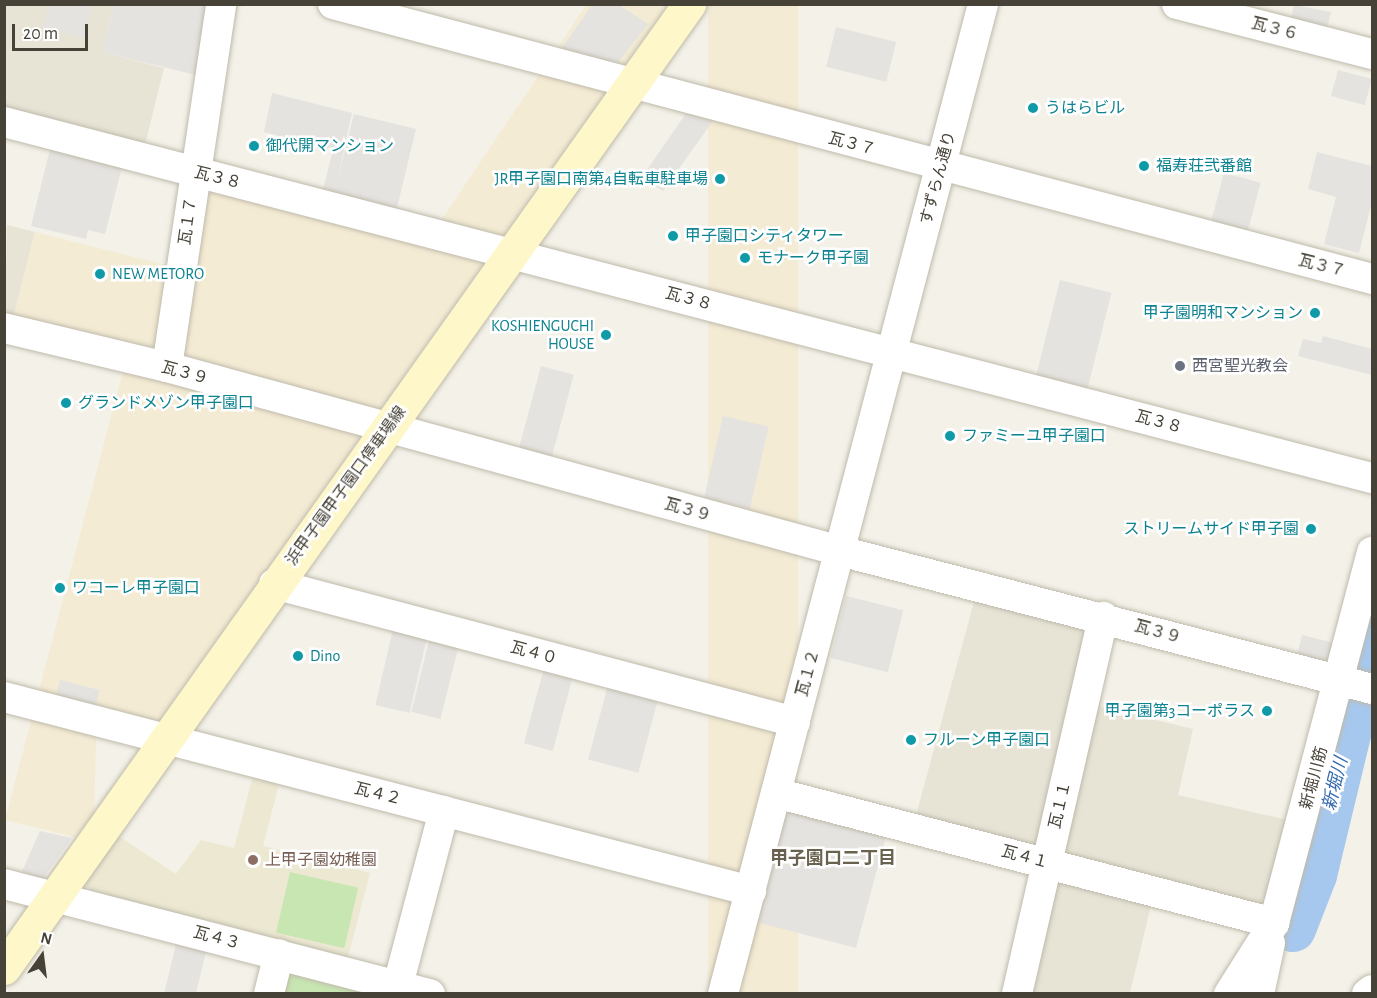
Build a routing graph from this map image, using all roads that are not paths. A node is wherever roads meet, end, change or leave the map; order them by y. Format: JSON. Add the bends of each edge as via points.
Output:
{"nodes":[{"id":1,"x":221,"y":4,"type":"edge"},
{"id":2,"x":333,"y":4,"type":"edge"},
{"id":3,"x":689,"y":4,"type":"edge"},
{"id":4,"x":983,"y":4,"type":"edge"},
{"id":5,"x":1177,"y":4,"type":"edge"},
{"id":6,"x":1372,"y":54,"type":"edge"},
{"id":7,"x":632,"y":87,"type":"junction"},
{"id":8,"x":4,"y":122,"type":"edge"},
{"id":9,"x":940,"y":167,"type":"junction"},
{"id":10,"x":195,"y":172,"type":"junction"},
{"id":11,"x":512,"y":253,"type":"junction"},
{"id":12,"x":1372,"y":279,"type":"edge"},
{"id":13,"x":4,"y":328,"type":"edge"},
{"id":14,"x":892,"y":352,"type":"junction"},
{"id":15,"x":167,"y":367,"type":"junction"},
{"id":16,"x":388,"y":430,"type":"junction"},
{"id":17,"x":1372,"y":478,"type":"edge"},
{"id":18,"x":840,"y":551,"type":"junction"},
{"id":19,"x":1372,"y":552,"type":"edge"},
{"id":20,"x":274,"y":585,"type":"junction"},
{"id":21,"x":1103,"y":617,"type":"junction"},
{"id":22,"x":1359,"y":686,"type":"edge"},
{"id":23,"x":4,"y":697,"type":"edge"},
{"id":24,"x":795,"y":722,"type":"junction"},
{"id":25,"x":166,"y":740,"type":"junction"},
{"id":26,"x":776,"y":793,"type":"junction"},
{"id":27,"x":444,"y":811,"type":"junction"},
{"id":28,"x":1047,"y":863,"type":"junction"},
{"id":29,"x":4,"y":884,"type":"edge"},
{"id":30,"x":751,"y":891,"type":"junction"},
{"id":31,"x":57,"y":895,"type":"junction"},
{"id":32,"x":1274,"y":922,"type":"junction"},
{"id":33,"x":279,"y":954,"type":"junction"},
{"id":34,"x":4,"y":968,"type":"edge"},
{"id":35,"x":398,"y":986,"type":"junction"},
{"id":36,"x":1372,"y":990,"type":"edge"},
{"id":37,"x":269,"y":993,"type":"edge"},
{"id":38,"x":429,"y":993,"type":"edge"},
{"id":39,"x":723,"y":993,"type":"edge"},
{"id":40,"x":1017,"y":993,"type":"edge"},
{"id":41,"x":1229,"y":993,"type":"edge"},
{"id":42,"x":1259,"y":993,"type":"edge"},
{"id":43,"x":1367,"y":993,"type":"edge"}],
"edges":[{"from":1,"to":10,"type":"street","name":"瓦１７"},
{"from":2,"to":7,"type":"street","name":"瓦３７"},
{"from":3,"to":7,"type":"main road","name":"浜甲子園甲子園口停車場線"},
{"from":4,"to":9,"type":"street","name":"すずらん通り"},
{"from":5,"to":6,"type":"street","name":"瓦３６"},
{"from":7,"to":9,"type":"street","name":"瓦３７"},
{"from":7,"to":11,"type":"main road","name":"浜甲子園甲子園口停車場線"},
{"from":8,"to":10,"type":"street","name":"瓦３８"},
{"from":9,"to":12,"type":"street","name":"瓦３７"},
{"from":9,"to":14,"type":"street","name":"すずらん通り"},
{"from":10,"to":11,"type":"street","name":"瓦３８"},
{"from":10,"to":15,"type":"street","name":"瓦１７"},
{"from":11,"to":14,"type":"street","name":"瓦３８"},
{"from":11,"to":16,"type":"main road","name":"浜甲子園甲子園口停車場線"},
{"from":13,"to":15,"type":"street","name":"瓦３９"},
{"from":14,"to":17,"type":"street","name":"瓦３８"},
{"from":14,"to":18,"type":"street","name":"瓦１２"},
{"from":15,"to":16,"type":"street","name":"瓦３９"},
{"from":16,"to":18,"type":"street","name":"瓦３９"},
{"from":16,"to":20,"type":"main road","name":"浜甲子園甲子園口停車場線"},
{"from":18,"to":21,"type":"street","name":"瓦３９"},
{"from":18,"to":24,"type":"street","name":"瓦１２"},
{"from":19,"to":22,"type":"street","name":"新堀川筋"},
{"from":20,"to":24,"type":"street","name":"瓦４０"},
{"from":20,"to":25,"type":"main road","name":"浜甲子園甲子園口停車場線"},
{"from":21,"to":22,"type":"street","name":"瓦３９"},
{"from":21,"to":28,"type":"street","name":"瓦１１"},
{"from":22,"to":32,"type":"street","name":"新堀川筋"},
{"from":23,"to":25,"type":"street","name":"瓦４２"},
{"from":24,"to":26,"type":"street","name":"瓦１２"},
{"from":25,"to":27,"type":"street","name":"瓦４２"},
{"from":25,"to":31,"type":"main road","name":"浜甲子園甲子園口停車場線"},
{"from":26,"to":28,"type":"street","name":"瓦４１"},
{"from":26,"to":30,"type":"street","name":"瓦１２"},
{"from":27,"to":30,"type":"street","name":"瓦４２"},
{"from":27,"to":35,"type":"street"},
{"from":28,"to":32,"type":"street","name":"瓦４１"},
{"from":28,"to":40,"type":"street","name":"瓦１１"},
{"from":29,"to":31,"type":"street","name":"瓦４３"},
{"from":30,"to":39,"type":"street","name":"瓦１２"},
{"from":31,"to":33,"type":"street","name":"瓦４３"},
{"from":31,"to":34,"type":"main road","name":"浜甲子園甲子園口停車場線"},
{"from":32,"to":41,"type":"street","name":"新堀川筋"},
{"from":32,"to":42,"type":"street"},
{"from":33,"to":35,"type":"street","name":"瓦４３"},
{"from":33,"to":37,"type":"street"},
{"from":35,"to":38,"type":"street","name":"瓦４３"},
{"from":36,"to":43,"type":"street"}]}
